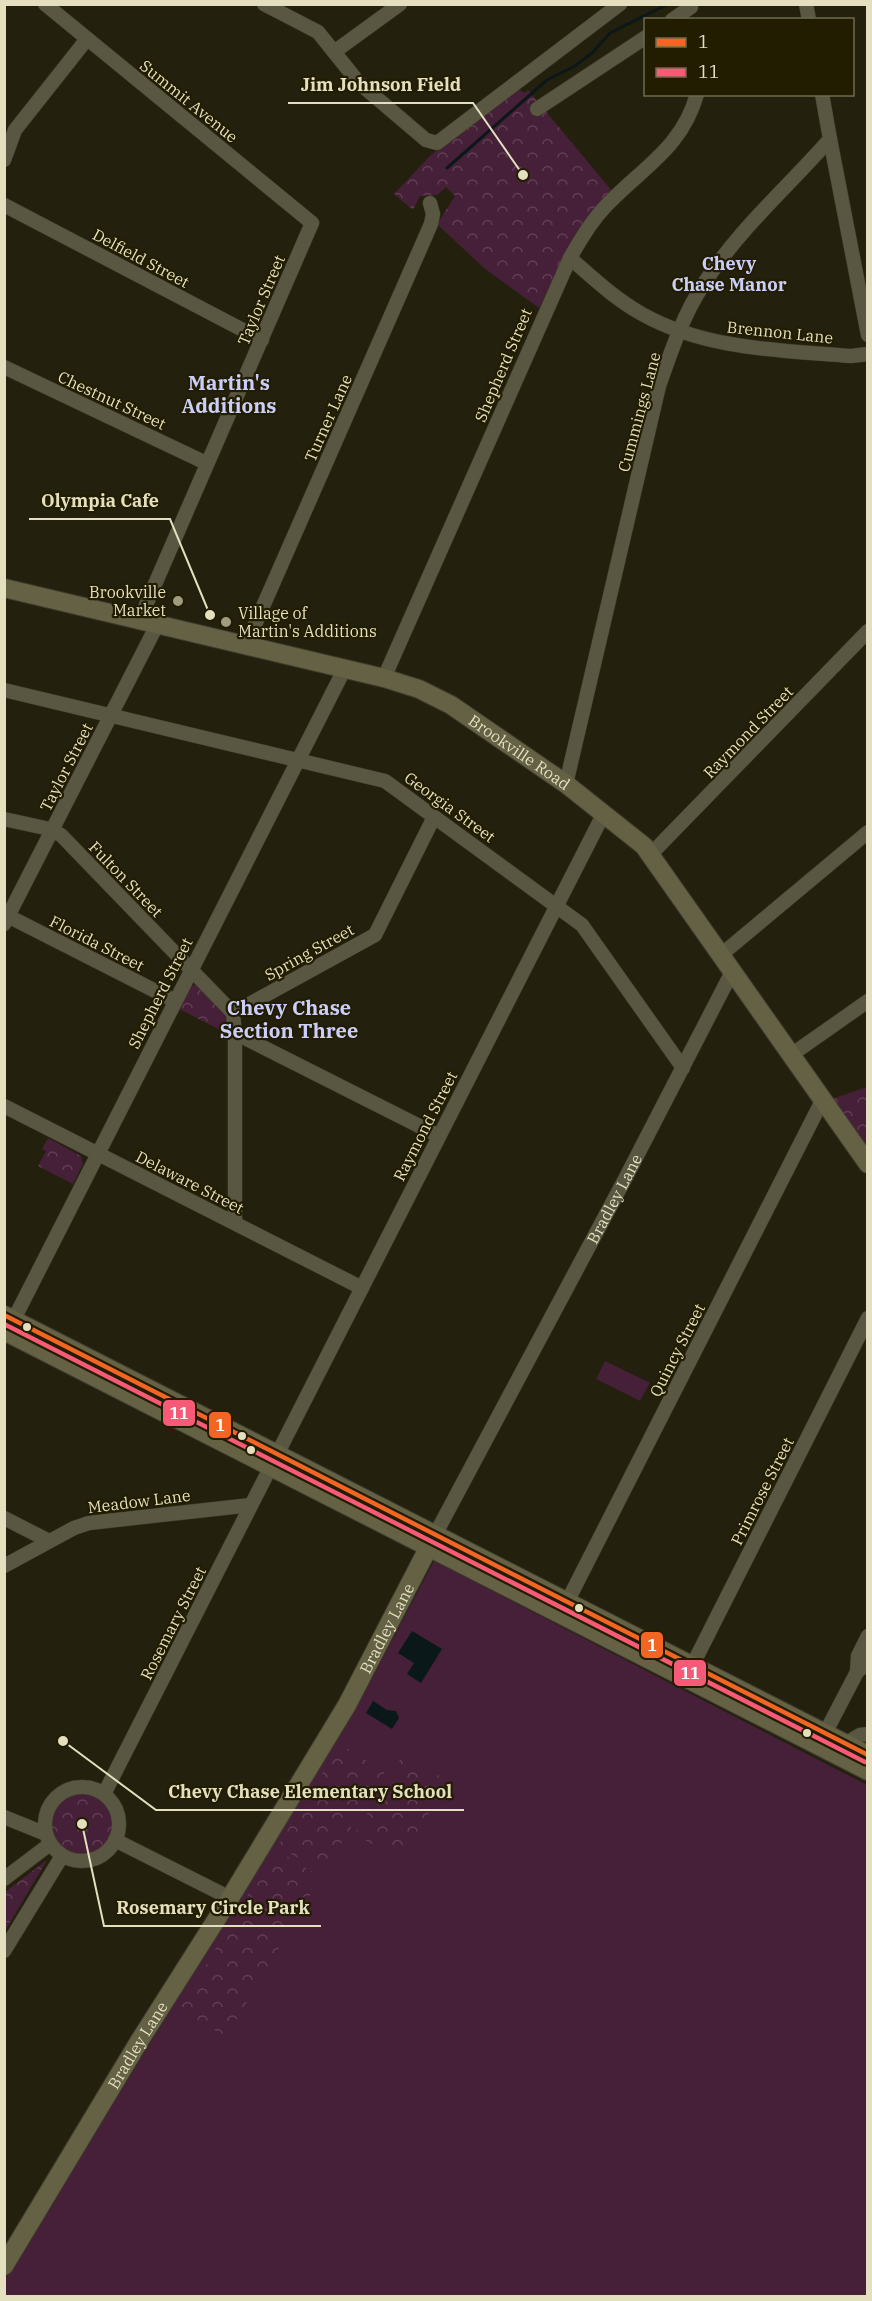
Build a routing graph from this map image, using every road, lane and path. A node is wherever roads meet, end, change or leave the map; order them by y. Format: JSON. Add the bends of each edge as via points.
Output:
{"nodes":[{"id":1,"x":45,"y":4,"type":"edge"},
{"id":2,"x":264,"y":4,"type":"edge"},
{"id":3,"x":400,"y":4,"type":"edge"},
{"id":4,"x":620,"y":4,"type":"edge"},
{"id":5,"x":692,"y":10,"type":"edge"},
{"id":6,"x":676,"y":18,"type":"edge"},
{"id":7,"x":644,"y":38,"type":"edge"},
{"id":8,"x":87,"y":39,"type":"junction"},
{"id":9,"x":334,"y":52,"type":"junction"},
{"id":10,"x":696,"y":96,"type":"edge"},
{"id":11,"x":822,"y":96,"type":"edge"},
{"id":12,"x":537,"y":109,"type":"dead end"},
{"id":13,"x":830,"y":139,"type":"junction"},
{"id":14,"x":4,"y":160,"type":"edge"},
{"id":15,"x":430,"y":203,"type":"dead end"},
{"id":16,"x":4,"y":205,"type":"edge"},
{"id":17,"x":312,"y":223,"type":"joint"},
{"id":18,"x":570,"y":258,"type":"junction"},
{"id":19,"x":680,"y":331,"type":"junction"},
{"id":20,"x":867,"y":335,"type":"edge"},
{"id":21,"x":262,"y":340,"type":"junction"},
{"id":22,"x":867,"y":349,"type":"edge"},
{"id":23,"x":4,"y":367,"type":"edge"},
{"id":24,"x":206,"y":463,"type":"junction"},
{"id":25,"x":4,"y":588,"type":"edge"},
{"id":26,"x":148,"y":623,"type":"junction"},
{"id":27,"x":867,"y":631,"type":"edge"},
{"id":28,"x":246,"y":645,"type":"junction"},
{"id":29,"x":345,"y":668,"type":"junction"},
{"id":30,"x":384,"y":678,"type":"junction"},
{"id":31,"x":4,"y":690,"type":"edge"},
{"id":32,"x":111,"y":716,"type":"junction"},
{"id":33,"x":297,"y":760,"type":"junction"},
{"id":34,"x":566,"y":784,"type":"junction"},
{"id":35,"x":604,"y":813,"type":"junction"},
{"id":36,"x":434,"y":817,"type":"junction"},
{"id":37,"x":4,"y":819,"type":"edge"},
{"id":38,"x":52,"y":831,"type":"junction"},
{"id":39,"x":867,"y":832,"type":"edge"},
{"id":40,"x":651,"y":854,"type":"junction"},
{"id":41,"x":556,"y":905,"type":"junction"},
{"id":42,"x":6,"y":918,"type":"edge"},
{"id":43,"x":722,"y":954,"type":"junction"},
{"id":44,"x":190,"y":970,"type":"junction"},
{"id":45,"x":733,"y":970,"type":"junction"},
{"id":46,"x":175,"y":1001,"type":"junction"},
{"id":47,"x":867,"y":1002,"type":"edge"},
{"id":48,"x":233,"y":1013,"type":"junction"},
{"id":49,"x":235,"y":1033,"type":"junction"},
{"id":50,"x":791,"y":1054,"type":"junction"},
{"id":51,"x":683,"y":1068,"type":"junction"},
{"id":52,"x":822,"y":1101,"type":"junction"},
{"id":53,"x":4,"y":1106,"type":"edge"},
{"id":54,"x":439,"y":1136,"type":"junction"},
{"id":55,"x":97,"y":1154,"type":"junction"},
{"id":56,"x":867,"y":1164,"type":"edge"},
{"id":57,"x":235,"y":1223,"type":"junction"},
{"id":58,"x":362,"y":1288,"type":"junction"},
{"id":59,"x":867,"y":1318,"type":"edge"},
{"id":60,"x":8,"y":1325,"type":"edge"},
{"id":61,"x":273,"y":1460,"type":"junction"},
{"id":62,"x":251,"y":1505,"type":"junction"},
{"id":63,"x":4,"y":1518,"type":"edge"},
{"id":64,"x":49,"y":1541,"type":"junction"},
{"id":65,"x":432,"y":1541,"type":"junction"},
{"id":66,"x":4,"y":1566,"type":"edge"},
{"id":67,"x":564,"y":1609,"type":"junction"},
{"id":68,"x":867,"y":1636,"type":"edge"},
{"id":69,"x":862,"y":1667,"type":"edge"},
{"id":70,"x":689,"y":1672,"type":"junction"},
{"id":71,"x":867,"y":1734,"type":"edge"},
{"id":72,"x":822,"y":1740,"type":"junction"},
{"id":73,"x":845,"y":1744,"type":"junction"},
{"id":74,"x":867,"y":1755,"type":"edge"},
{"id":75,"x":867,"y":1771,"type":"edge"},
{"id":76,"x":104,"y":1794,"type":"junction"},
{"id":77,"x":4,"y":1817,"type":"edge"},
{"id":78,"x":48,"y":1839,"type":"junction"},
{"id":79,"x":116,"y":1839,"type":"junction"},
{"id":80,"x":62,"y":1856,"type":"junction"},
{"id":81,"x":4,"y":1879,"type":"edge"},
{"id":82,"x":230,"y":1898,"type":"junction"},
{"id":83,"x":5,"y":1948,"type":"edge"},
{"id":84,"x":4,"y":2266,"type":"edge"}],
"edges":[{"from":1,"to":8,"type":"street","name":"Summit Avenue"},
{"from":2,"to":9,"type":"street","via":[[318,32]]},
{"from":3,"to":9,"type":"street"},
{"from":4,"to":9,"type":"street","via":[[437,143],[373,96]]},
{"from":5,"to":6,"type":"street"},
{"from":7,"to":12,"type":"street"},
{"from":8,"to":14,"type":"street","via":[[15,130]]},
{"from":8,"to":17,"type":"street","name":"Summit Avenue"},
{"from":10,"to":18,"type":"street","name":"Shepherd Street","via":[[685,125],[669,148],[605,206]]},
{"from":11,"to":13,"type":"street"},
{"from":13,"to":19,"type":"street","name":"Cummings Lane","via":[[735,241],[702,287]]},
{"from":13,"to":20,"type":"street"},
{"from":15,"to":28,"type":"street","name":"Turner Lane","via":[[431,224]]},
{"from":16,"to":21,"type":"street","name":"Delfield Street"},
{"from":17,"to":21,"type":"street","name":"Taylor Street"},
{"from":18,"to":19,"type":"street","name":"Brennon Lane","via":[[620,300]]},
{"from":18,"to":30,"type":"street","name":"Shepherd Street"},
{"from":19,"to":22,"type":"street","name":"Brennon Lane","via":[[741,347],[851,356]]},
{"from":19,"to":34,"type":"street","name":"Cummings Lane","via":[[659,386]]},
{"from":21,"to":24,"type":"street","name":"Taylor Street"},
{"from":23,"to":24,"type":"street","name":"Chestnut Street"},
{"from":24,"to":26,"type":"street","name":"Taylor Street","via":[[161,568]]},
{"from":25,"to":26,"type":"main road","name":"Brookville Road"},
{"from":26,"to":28,"type":"main road","name":"Brookville Road"},
{"from":26,"to":32,"type":"street","name":"Taylor Street"},
{"from":27,"to":40,"type":"street","name":"Raymond Street"},
{"from":28,"to":29,"type":"main road","name":"Brookville Road"},
{"from":29,"to":30,"type":"main road","name":"Brookville Road"},
{"from":29,"to":33,"type":"street","name":"Shepherd Street"},
{"from":30,"to":34,"type":"main road","name":"Brookville Road","via":[[451,705]]},
{"from":31,"to":32,"type":"street","name":"Georgia Street"},
{"from":32,"to":33,"type":"street","name":"Georgia Street"},
{"from":32,"to":38,"type":"street","name":"Taylor Street"},
{"from":33,"to":36,"type":"street","name":"Georgia Street","via":[[386,781]]},
{"from":33,"to":44,"type":"street","name":"Shepherd Street"},
{"from":34,"to":35,"type":"main road","name":"Brookville Road"},
{"from":35,"to":40,"type":"main road","name":"Brookville Road"},
{"from":35,"to":41,"type":"street","name":"Raymond Street"},
{"from":36,"to":41,"type":"street","name":"Georgia Street"},
{"from":36,"to":48,"type":"street","name":"Spring Street","via":[[375,935]]},
{"from":37,"to":38,"type":"street","name":"Fulton Street"},
{"from":38,"to":42,"type":"street","name":"Taylor Street"},
{"from":38,"to":44,"type":"street","name":"Fulton Street","via":[[61,835]]},
{"from":39,"to":43,"type":"street"},
{"from":40,"to":43,"type":"main road","name":"Brookville Road"},
{"from":41,"to":51,"type":"street","name":"Georgia Street","via":[[590,933]]},
{"from":41,"to":54,"type":"street","name":"Raymond Street"},
{"from":42,"to":46,"type":"street","name":"Florida Street"},
{"from":43,"to":45,"type":"main road","name":"Brookville Road"},
{"from":44,"to":46,"type":"street","name":"Shepherd Street"},
{"from":44,"to":48,"type":"street","name":"Fulton Street"},
{"from":45,"to":50,"type":"main road","name":"Brookville Road"},
{"from":45,"to":51,"type":"street","name":"Bradley Lane"},
{"from":46,"to":55,"type":"street","name":"Shepherd Street"},
{"from":47,"to":50,"type":"street"},
{"from":48,"to":49,"type":"street"},
{"from":49,"to":54,"type":"street"},
{"from":49,"to":57,"type":"street"},
{"from":50,"to":52,"type":"main road","name":"Brookville Road"},
{"from":51,"to":65,"type":"street","name":"Bradley Lane"},
{"from":52,"to":56,"type":"main road","name":"Brookville Road"},
{"from":52,"to":67,"type":"street","name":"Quincy Street"},
{"from":53,"to":55,"type":"street","name":"Delaware Street"},
{"from":54,"to":58,"type":"street","name":"Raymond Street"},
{"from":55,"to":57,"type":"street","name":"Delaware Street"},
{"from":55,"to":60,"type":"street","name":"Shepherd Street"},
{"from":57,"to":58,"type":"street","name":"Delaware Street"},
{"from":58,"to":61,"type":"street","name":"Raymond Street"},
{"from":59,"to":70,"type":"street","name":"Primrose Street"},
{"from":60,"to":61,"type":"main road"},
{"from":61,"to":62,"type":"street","name":"Rosemary Street"},
{"from":61,"to":65,"type":"main road"},
{"from":62,"to":64,"type":"street","name":"Meadow Lane","via":[[100,1521]]},
{"from":62,"to":76,"type":"street","name":"Rosemary Street"},
{"from":63,"to":64,"type":"street"},
{"from":64,"to":66,"type":"street","name":"Meadow Lane"},
{"from":65,"to":67,"type":"main road"},
{"from":65,"to":82,"type":"main road","name":"Bradley Lane","via":[[347,1705]]},
{"from":67,"to":70,"type":"main road"},
{"from":68,"to":69,"type":"street","via":[[858,1656]]},
{"from":69,"to":72,"type":"street"},
{"from":70,"to":72,"type":"main road"},
{"from":71,"to":73,"type":"street"},
{"from":72,"to":73,"type":"main road"},
{"from":72,"to":75,"type":"main road"},
{"from":73,"to":74,"type":"main road"},
{"from":76,"to":78,"type":"street","via":[[83,1787],[61,1793],[47,1811]]},
{"from":76,"to":79,"type":"street","via":[[118,1815]]},
{"from":77,"to":78,"type":"street"},
{"from":78,"to":80,"type":"street"},
{"from":78,"to":81,"type":"street"},
{"from":79,"to":80,"type":"street","via":[[98,1857],[74,1861]]},
{"from":79,"to":82,"type":"street"},
{"from":80,"to":83,"type":"street"},
{"from":82,"to":84,"type":"main road","name":"Bradley Lane"}]}
